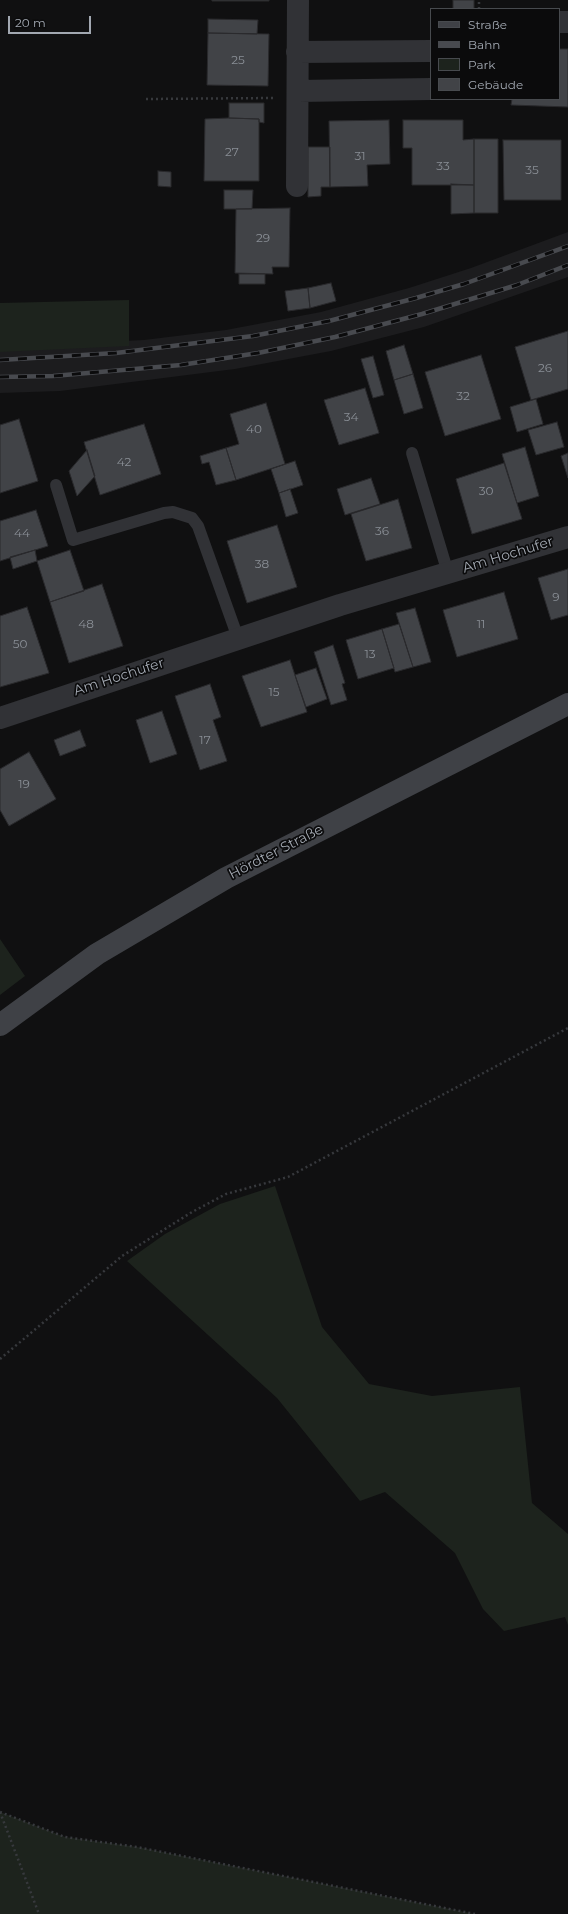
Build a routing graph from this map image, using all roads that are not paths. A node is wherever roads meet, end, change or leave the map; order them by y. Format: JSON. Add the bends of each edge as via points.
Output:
{"nodes":[{"id":1,"x":298,"y":0,"type":"edge"},
{"id":2,"x":430,"y":51,"type":"edge"},
{"id":3,"x":297,"y":52,"type":"junction"},
{"id":4,"x":430,"y":90,"type":"edge"},
{"id":5,"x":298,"y":94,"type":"junction"},
{"id":6,"x":297,"y":186,"type":"dead end"},
{"id":7,"x":412,"y":453,"type":"dead end"},
{"id":8,"x":56,"y":485,"type":"dead end"},
{"id":9,"x":568,"y":537,"type":"edge"},
{"id":10,"x":448,"y":573,"type":"junction"},
{"id":11,"x":238,"y":638,"type":"junction"},
{"id":12,"x":566,"y":705,"type":"edge"},
{"id":13,"x":0,"y":718,"type":"edge"},
{"id":14,"x":0,"y":1025,"type":"edge"}],
"edges":[{"from":1,"to":3,"type":"street"},
{"from":2,"to":3,"type":"street"},
{"from":3,"to":5,"type":"street"},
{"from":4,"to":5,"type":"street"},
{"from":5,"to":6,"type":"street"},
{"from":7,"to":10,"type":"lane","name":"Am Hochufer"},
{"from":8,"to":11,"type":"lane","via":[[73,540],[164,513],[173,512],[192,518],[198,526]]},
{"from":9,"to":10,"type":"street","name":"Am Hochufer"},
{"from":10,"to":11,"type":"street","name":"Am Hochufer"},
{"from":11,"to":13,"type":"street","name":"Am Hochufer"},
{"from":12,"to":14,"type":"main road","name":"Hördter Straße","via":[[226,878],[97,954]]}]}
